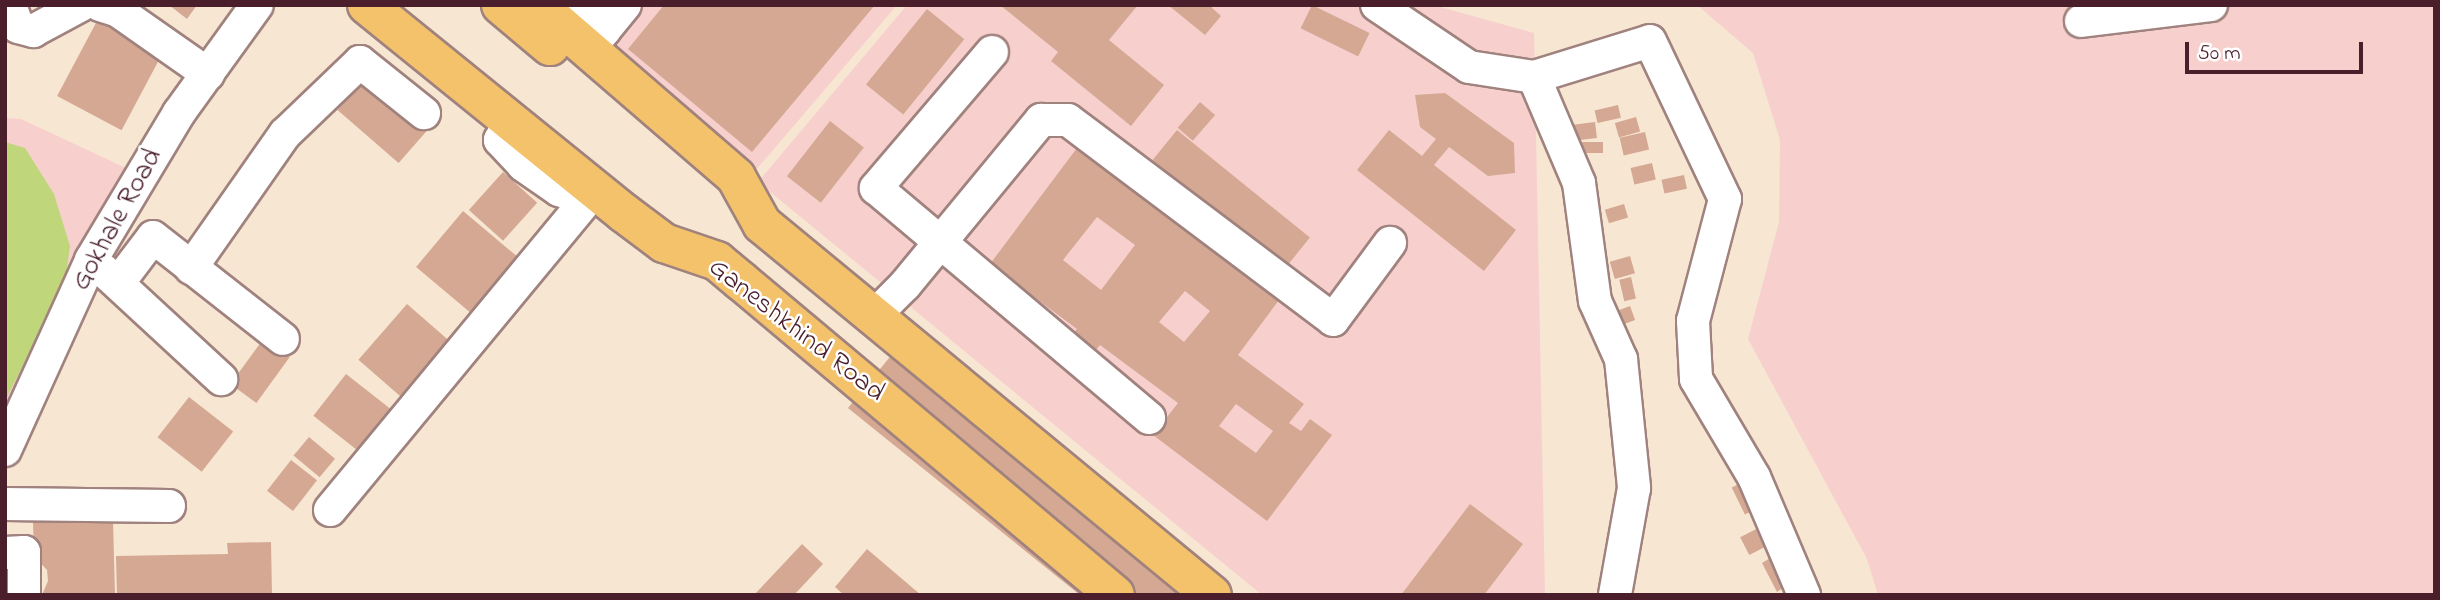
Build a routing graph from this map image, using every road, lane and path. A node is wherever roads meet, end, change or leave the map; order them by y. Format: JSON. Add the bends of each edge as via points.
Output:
{"nodes":[{"id":1,"x":10,"y":5,"type":"edge"},
{"id":2,"x":81,"y":5,"type":"edge"},
{"id":3,"x":100,"y":5,"type":"edge"},
{"id":4,"x":257,"y":5,"type":"edge"},
{"id":5,"x":367,"y":5,"type":"edge"},
{"id":6,"x":405,"y":5,"type":"edge"},
{"id":7,"x":501,"y":5,"type":"edge"},
{"id":8,"x":537,"y":5,"type":"edge"},
{"id":9,"x":576,"y":5,"type":"edge"},
{"id":10,"x":625,"y":5,"type":"edge"},
{"id":11,"x":1377,"y":5,"type":"edge"},
{"id":12,"x":2211,"y":5,"type":"edge"},
{"id":13,"x":2081,"y":21,"type":"dead end"},
{"id":14,"x":596,"y":40,"type":"junction"},
{"id":15,"x":992,"y":52,"type":"dead end"},
{"id":16,"x":208,"y":74,"type":"junction"},
{"id":17,"x":1534,"y":77,"type":"junction"},
{"id":18,"x":424,"y":113,"type":"dead end"},
{"id":19,"x":591,"y":187,"type":"junction"},
{"id":20,"x":762,"y":224,"type":"junction"},
{"id":21,"x":939,"y":243,"type":"junction"},
{"id":22,"x":1390,"y":243,"type":"dead end"},
{"id":23,"x":91,"y":260,"type":"junction"},
{"id":24,"x":717,"y":261,"type":"junction"},
{"id":25,"x":191,"y":268,"type":"junction"},
{"id":26,"x":119,"y":282,"type":"junction"},
{"id":27,"x":872,"y":318,"type":"junction"},
{"id":28,"x":283,"y":339,"type":"dead end"},
{"id":29,"x":221,"y":379,"type":"dead end"},
{"id":30,"x":1149,"y":418,"type":"dead end"},
{"id":31,"x":5,"y":450,"type":"edge"},
{"id":32,"x":5,"y":504,"type":"edge"},
{"id":33,"x":169,"y":506,"type":"dead end"},
{"id":34,"x":330,"y":510,"type":"dead end"},
{"id":35,"x":5,"y":553,"type":"edge"},
{"id":36,"x":24,"y":595,"type":"edge"},
{"id":37,"x":1115,"y":595,"type":"edge"},
{"id":38,"x":1212,"y":595,"type":"edge"},
{"id":39,"x":1615,"y":595,"type":"edge"},
{"id":40,"x":1804,"y":595,"type":"edge"}],
"edges":[{"from":1,"to":2,"type":"street","via":[[18,27],[33,31]]},
{"from":3,"to":16,"type":"street","via":[[118,11]]},
{"from":4,"to":16,"type":"street","name":"Gokhale Road"},
{"from":5,"to":19,"type":"main road","name":"Ganeshkhind Road"},
{"from":6,"to":24,"type":"main road"},
{"from":7,"to":20,"type":"main road"},
{"from":8,"to":14,"type":"main road","name":"Ganeshkhind Road"},
{"from":9,"to":14,"type":"street"},
{"from":10,"to":14,"type":"street"},
{"from":11,"to":17,"type":"street","via":[[1469,67]]},
{"from":12,"to":13,"type":"street"},
{"from":14,"to":20,"type":"main road","name":"Ganeshkhind Road","via":[[736,177]]},
{"from":15,"to":21,"type":"street","via":[[876,188]]},
{"from":16,"to":23,"type":"street","name":"Gokhale Road","via":[[179,113]]},
{"from":17,"to":39,"type":"street","via":[[1579,183],[1595,302],[1621,359],[1634,488]]},
{"from":17,"to":40,"type":"street","via":[[1650,41],[1725,199],[1693,321],[1696,379],[1754,477]]},
{"from":18,"to":25,"type":"street","via":[[360,62],[285,134]]},
{"from":19,"to":24,"type":"main road","name":"Ganeshkhind Road","via":[[664,243]]},
{"from":19,"to":34,"type":"street"},
{"from":20,"to":27,"type":"main road","name":"Ganeshkhind Road"},
{"from":21,"to":22,"type":"street","via":[[1041,120],[1068,120],[1332,320]]},
{"from":21,"to":27,"type":"street"},
{"from":21,"to":30,"type":"street"},
{"from":23,"to":26,"type":"street"},
{"from":23,"to":31,"type":"street","name":"Gokhale Road"},
{"from":24,"to":37,"type":"main road","name":"Ganeshkhind Road"},
{"from":25,"to":26,"type":"street","via":[[153,237]]},
{"from":25,"to":28,"type":"street"},
{"from":26,"to":29,"type":"street"},
{"from":27,"to":38,"type":"main road","name":"Ganeshkhind Road"},
{"from":32,"to":33,"type":"street"},
{"from":35,"to":36,"type":"street","via":[[24,552]]}]}
